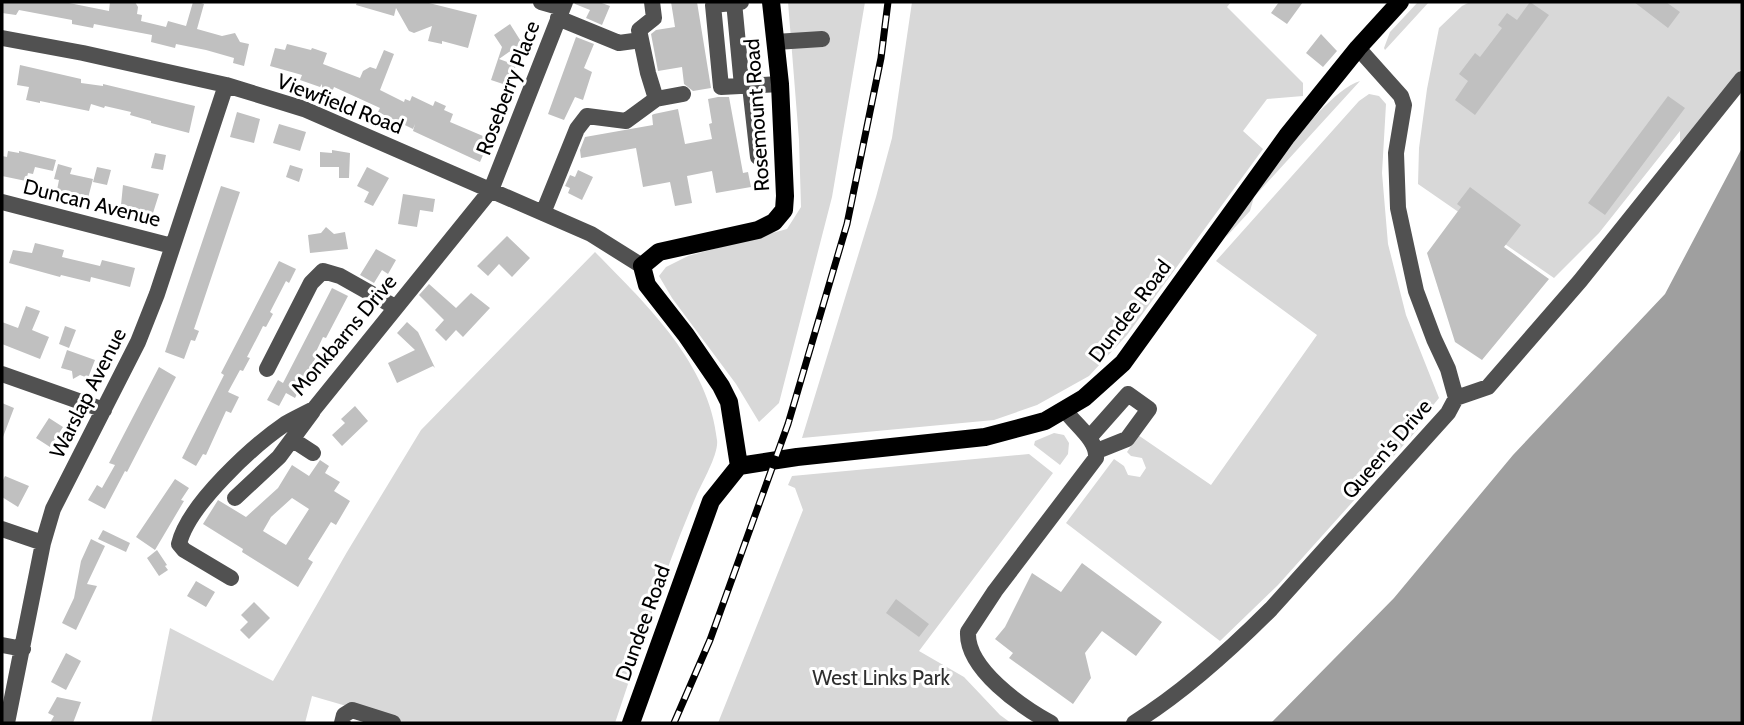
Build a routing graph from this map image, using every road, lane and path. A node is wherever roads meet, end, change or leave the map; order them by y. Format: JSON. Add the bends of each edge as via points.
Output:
{"nodes":[{"id":1,"x":541,"y":2,"type":"edge"},
{"id":2,"x":652,"y":2,"type":"edge"},
{"id":3,"x":734,"y":2,"type":"edge"},
{"id":4,"x":741,"y":2,"type":"edge"},
{"id":5,"x":771,"y":2,"type":"edge"},
{"id":6,"x":1400,"y":2,"type":"edge"},
{"id":7,"x":562,"y":9,"type":"edge"},
{"id":8,"x":2,"y":38,"type":"edge"},
{"id":9,"x":822,"y":39,"type":"dead end"},
{"id":10,"x":641,"y":40,"type":"junction"},
{"id":11,"x":775,"y":42,"type":"junction"},
{"id":12,"x":1358,"y":48,"type":"junction"},
{"id":13,"x":1742,"y":79,"type":"edge"},
{"id":14,"x":780,"y":84,"type":"junction"},
{"id":15,"x":226,"y":85,"type":"junction"},
{"id":16,"x":746,"y":86,"type":"junction"},
{"id":17,"x":683,"y":94,"type":"dead end"},
{"id":18,"x":656,"y":99,"type":"junction"},
{"id":19,"x":758,"y":157,"type":"dead end"},
{"id":20,"x":491,"y":190,"type":"junction"},
{"id":21,"x":2,"y":202,"type":"edge"},
{"id":22,"x":543,"y":213,"type":"junction"},
{"id":23,"x":173,"y":246,"type":"junction"},
{"id":24,"x":642,"y":266,"type":"junction"},
{"id":25,"x":396,"y":307,"type":"junction"},
{"id":26,"x":267,"y":369,"type":"dead end"},
{"id":27,"x":2,"y":374,"type":"edge"},
{"id":28,"x":1456,"y":398,"type":"junction"},
{"id":29,"x":104,"y":410,"type":"junction"},
{"id":30,"x":314,"y":410,"type":"junction"},
{"id":31,"x":1065,"y":410,"type":"junction"},
{"id":32,"x":293,"y":440,"type":"junction"},
{"id":33,"x":313,"y":453,"type":"dead end"},
{"id":34,"x":739,"y":466,"type":"junction"},
{"id":35,"x":234,"y":498,"type":"dead end"},
{"id":36,"x":2,"y":528,"type":"edge"},
{"id":37,"x":43,"y":543,"type":"junction"},
{"id":38,"x":231,"y":578,"type":"dead end"},
{"id":39,"x":2,"y":645,"type":"edge"},
{"id":40,"x":23,"y":649,"type":"junction"},
{"id":41,"x":7,"y":723,"type":"edge"},
{"id":42,"x":342,"y":723,"type":"edge"},
{"id":43,"x":393,"y":723,"type":"edge"},
{"id":44,"x":631,"y":723,"type":"edge"},
{"id":45,"x":1051,"y":723,"type":"edge"},
{"id":46,"x":1133,"y":723,"type":"edge"}],
"edges":[{"from":1,"to":7,"type":"street"},
{"from":2,"to":10,"type":"street","via":[[654,18],[639,30]]},
{"from":3,"to":4,"type":"street"},
{"from":3,"to":16,"type":"street","via":[[713,5],[721,87]]},
{"from":5,"to":11,"type":"main road","name":"Rosemount Road"},
{"from":6,"to":12,"type":"main road","name":"Dundee Road"},
{"from":7,"to":10,"type":"street","via":[[619,43]]},
{"from":7,"to":20,"type":"street","name":"Roseberry Place"},
{"from":8,"to":15,"type":"street","name":"Viewfield Road"},
{"from":9,"to":11,"type":"street"},
{"from":10,"to":18,"type":"street"},
{"from":11,"to":14,"type":"main road","name":"Rosemount Road"},
{"from":12,"to":28,"type":"street","name":"Queen's Drive","via":[[1396,88],[1404,105],[1396,153],[1398,208],[1416,291]]},
{"from":12,"to":31,"type":"main road","name":"Dundee Road","via":[[1287,136],[1124,363]]},
{"from":13,"to":28,"type":"street","via":[[1580,281],[1488,387]]},
{"from":14,"to":16,"type":"street"},
{"from":14,"to":24,"type":"main road","name":"Rosemount Road","via":[[784,210],[758,230],[659,252]]},
{"from":15,"to":20,"type":"street","name":"Viewfield Road","via":[[304,108]]},
{"from":15,"to":23,"type":"street","name":"Warslap Avenue"},
{"from":16,"to":19,"type":"street"},
{"from":17,"to":18,"type":"street"},
{"from":18,"to":22,"type":"street","via":[[626,121],[587,116],[577,129]]},
{"from":20,"to":22,"type":"street","name":"Viewfield Road"},
{"from":20,"to":25,"type":"street","name":"Monkbarns Drive"},
{"from":21,"to":23,"type":"street","name":"Duncan Avenue"},
{"from":22,"to":24,"type":"street","name":"Viewfield Road","via":[[591,234]]},
{"from":23,"to":29,"type":"street","name":"Warslap Avenue","via":[[138,342]]},
{"from":24,"to":34,"type":"main road","via":[[647,285],[687,335],[729,402]]},
{"from":25,"to":26,"type":"street","via":[[323,271],[312,283]]},
{"from":25,"to":30,"type":"street","name":"Monkbarns Drive"},
{"from":27,"to":29,"type":"street"},
{"from":28,"to":46,"type":"street","name":"Queen's Drive","via":[[1448,413],[1262,618],[1191,682]]},
{"from":29,"to":37,"type":"street","name":"Warslap Avenue","via":[[53,509]]},
{"from":30,"to":32,"type":"street"},
{"from":30,"to":38,"type":"street","name":"Monkbarns Drive","via":[[274,433],[220,482],[181,537],[179,544],[184,550]]},
{"from":31,"to":34,"type":"main road","name":"Dundee Road","via":[[1045,421],[985,437]]},
{"from":31,"to":45,"type":"street","via":[[1093,445],[1096,458],[968,632],[969,648],[991,677]]},
{"from":32,"to":33,"type":"street"},
{"from":32,"to":35,"type":"street"},
{"from":34,"to":44,"type":"main road","name":"Dundee Road","via":[[710,501]]},
{"from":36,"to":37,"type":"street"},
{"from":37,"to":40,"type":"street","name":"Warslap Avenue"},
{"from":39,"to":40,"type":"street"},
{"from":40,"to":41,"type":"street","name":"Warslap Avenue"},
{"from":42,"to":43,"type":"street","via":[[352,710]]}]}
